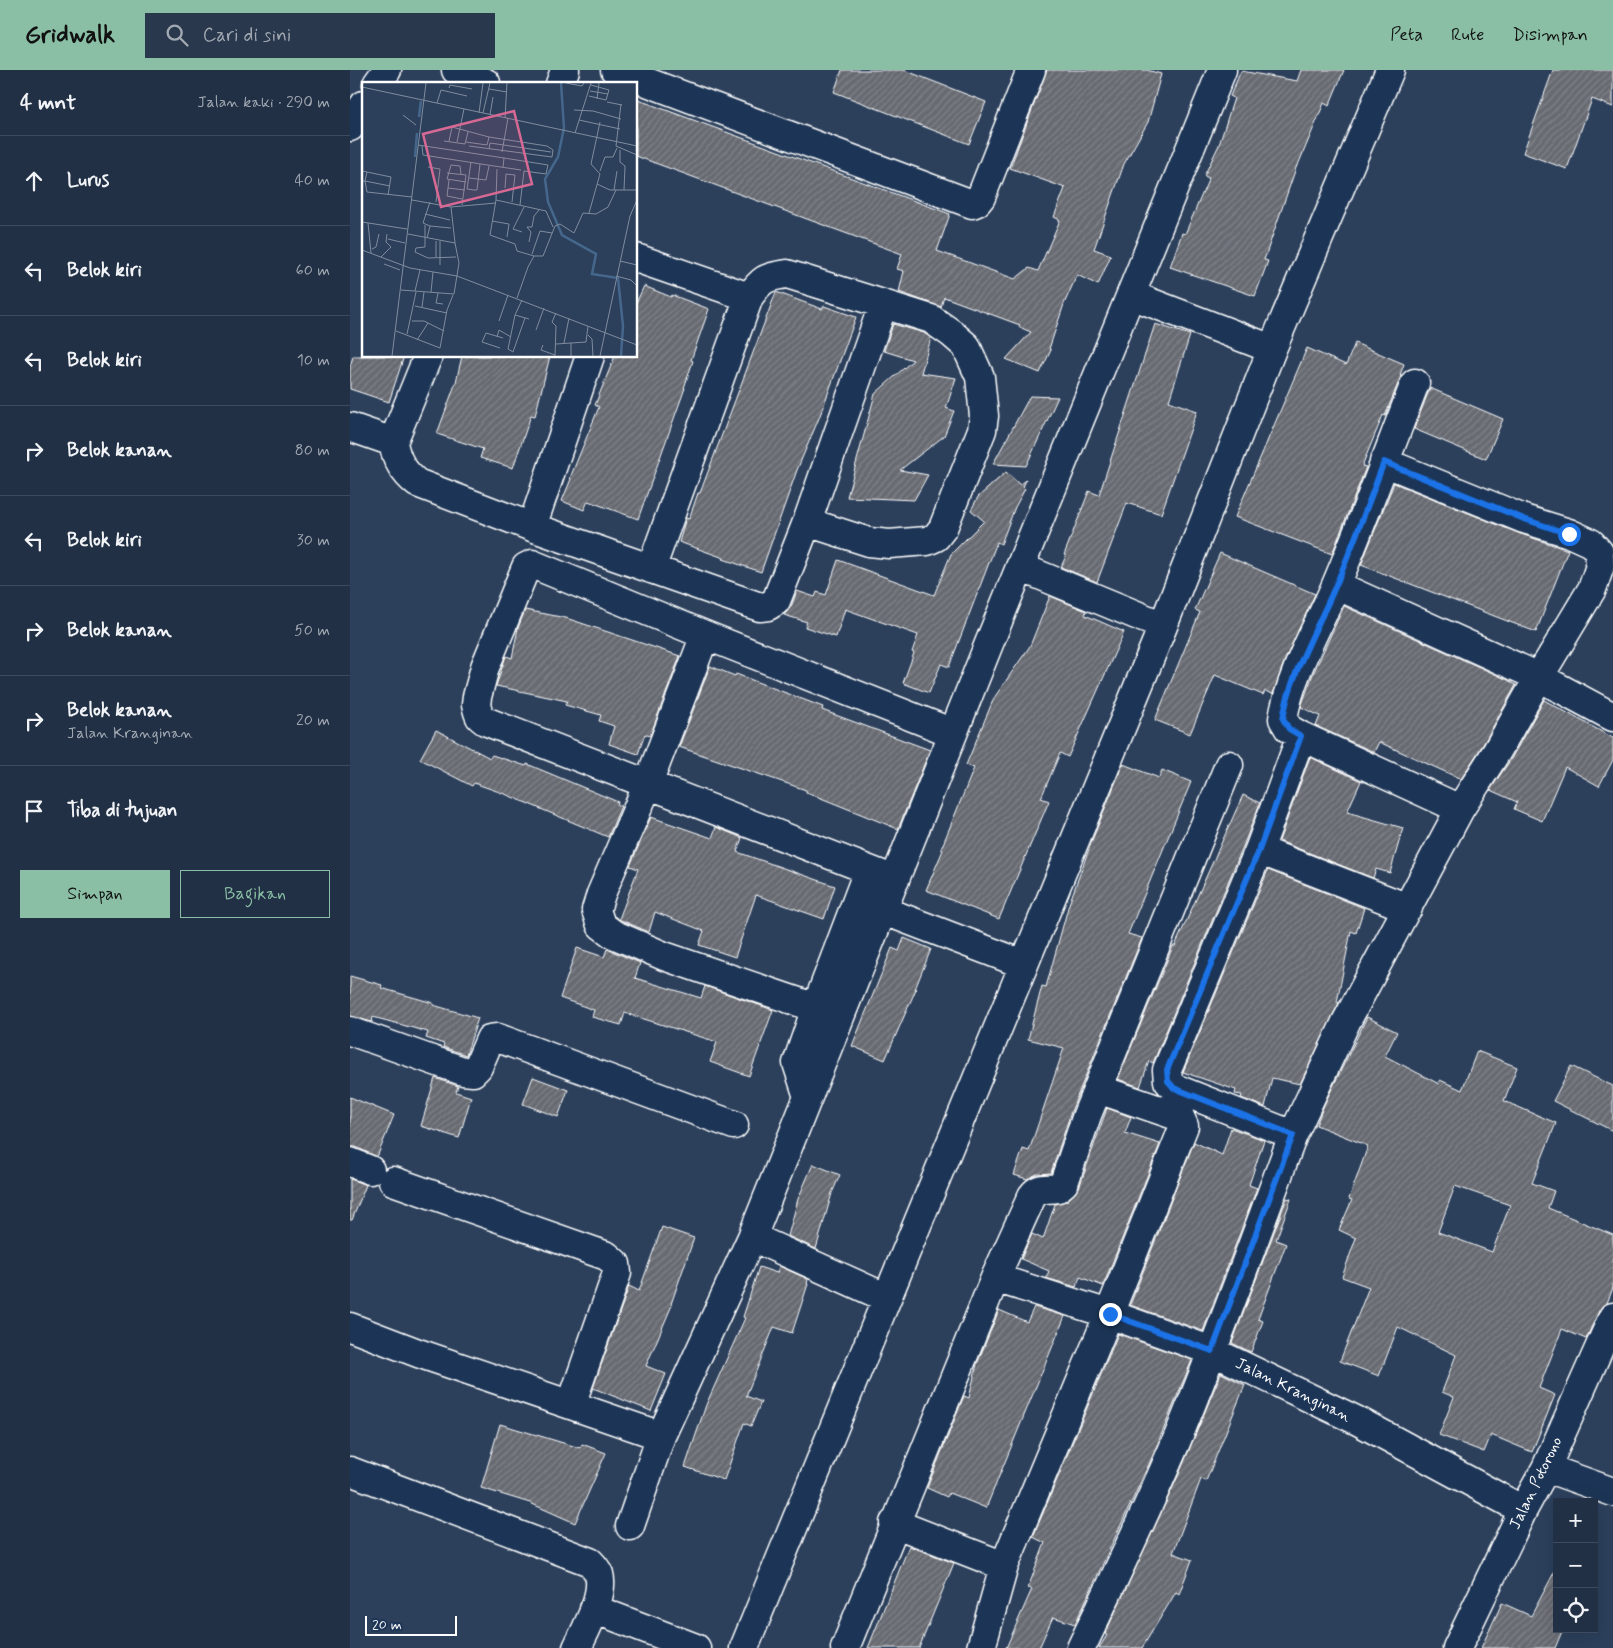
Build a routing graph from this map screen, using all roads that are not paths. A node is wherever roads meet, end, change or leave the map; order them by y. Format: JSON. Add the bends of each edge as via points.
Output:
{"nodes":[{"id":1,"x":387,"y":70,"type":"edge"},
{"id":2,"x":456,"y":70,"type":"edge"},
{"id":3,"x":565,"y":70,"type":"edge"},
{"id":4,"x":616,"y":70,"type":"edge"},
{"id":5,"x":1031,"y":70,"type":"edge"},
{"id":6,"x":1222,"y":70,"type":"edge"},
{"id":7,"x":1390,"y":70,"type":"edge"},
{"id":8,"x":378,"y":82,"type":"edge"},
{"id":9,"x":486,"y":82,"type":"dead end"},
{"id":10,"x":561,"y":82,"type":"edge"},
{"id":11,"x":362,"y":108,"type":"edge"},
{"id":12,"x":350,"y":128,"type":"edge"},
{"id":13,"x":638,"y":259,"type":"edge"},
{"id":14,"x":1130,"y":295,"type":"junction"},
{"id":15,"x":749,"y":297,"type":"junction"},
{"id":16,"x":883,"y":305,"type":"junction"},
{"id":17,"x":1272,"y":349,"type":"junction"},
{"id":18,"x":427,"y":358,"type":"edge"},
{"id":19,"x":589,"y":358,"type":"edge"},
{"id":20,"x":1415,"y":383,"type":"dead end"},
{"id":21,"x":350,"y":427,"type":"edge"},
{"id":22,"x":392,"y":442,"type":"junction"},
{"id":23,"x":1384,"y":462,"type":"junction"},
{"id":24,"x":808,"y":522,"type":"junction"},
{"id":25,"x":532,"y":527,"type":"junction"},
{"id":26,"x":1020,"y":566,"type":"junction"},
{"id":27,"x":651,"y":569,"type":"junction"},
{"id":28,"x":1336,"y":585,"type":"junction"},
{"id":29,"x":1163,"y":626,"type":"junction"},
{"id":30,"x":706,"y":635,"type":"junction"},
{"id":31,"x":1539,"y":677,"type":"junction"},
{"id":32,"x":1613,"y":717,"type":"edge"},
{"id":33,"x":953,"y":733,"type":"junction"},
{"id":34,"x":1301,"y":736,"type":"junction"},
{"id":35,"x":1229,"y":765,"type":"dead end"},
{"id":36,"x":648,"y":784,"type":"junction"},
{"id":37,"x":1460,"y":809,"type":"junction"},
{"id":38,"x":1259,"y":850,"type":"junction"},
{"id":39,"x":868,"y":871,"type":"junction"},
{"id":40,"x":895,"y":880,"type":"junction"},
{"id":41,"x":1408,"y":908,"type":"junction"},
{"id":42,"x":882,"y":910,"type":"junction"},
{"id":43,"x":1023,"y":964,"type":"junction"},
{"id":44,"x":816,"y":1008,"type":"junction"},
{"id":45,"x":350,"y":1030,"type":"edge"},
{"id":46,"x":1098,"y":1089,"type":"junction"},
{"id":47,"x":808,"y":1097,"type":"junction"},
{"id":48,"x":734,"y":1125,"type":"dead end"},
{"id":49,"x":1293,"y":1135,"type":"junction"},
{"id":50,"x":371,"y":1171,"type":"edge"},
{"id":51,"x":752,"y":1237,"type":"junction"},
{"id":52,"x":995,"y":1278,"type":"junction"},
{"id":53,"x":887,"y":1298,"type":"junction"},
{"id":54,"x":1110,"y":1314,"type":"junction"},
{"id":55,"x":1613,"y":1316,"type":"edge"},
{"id":56,"x":350,"y":1327,"type":"edge"},
{"id":57,"x":1212,"y":1351,"type":"junction"},
{"id":58,"x":571,"y":1405,"type":"junction"},
{"id":59,"x":661,"y":1436,"type":"junction"},
{"id":60,"x":1546,"y":1468,"type":"junction"},
{"id":61,"x":350,"y":1471,"type":"edge"},
{"id":62,"x":1613,"y":1492,"type":"edge"},
{"id":63,"x":1523,"y":1510,"type":"junction"},
{"id":64,"x":894,"y":1523,"type":"junction"},
{"id":65,"x":630,"y":1526,"type":"dead end"},
{"id":66,"x":1004,"y":1566,"type":"junction"},
{"id":67,"x":594,"y":1609,"type":"junction"},
{"id":68,"x":577,"y":1648,"type":"edge"},
{"id":69,"x":696,"y":1648,"type":"edge"},
{"id":70,"x":744,"y":1648,"type":"edge"},
{"id":71,"x":845,"y":1648,"type":"edge"},
{"id":72,"x":981,"y":1648,"type":"edge"},
{"id":73,"x":1080,"y":1648,"type":"edge"},
{"id":74,"x":1457,"y":1648,"type":"edge"}],
"edges":[{"from":1,"to":8,"type":"street"},
{"from":2,"to":9,"type":"street"},
{"from":3,"to":10,"type":"street"},
{"from":4,"to":5,"type":"street","via":[[972,204],[981,197]]},
{"from":6,"to":14,"type":"street"},
{"from":7,"to":17,"type":"street"},
{"from":11,"to":12,"type":"street"},
{"from":13,"to":15,"type":"street"},
{"from":14,"to":17,"type":"street"},
{"from":14,"to":26,"type":"street"},
{"from":15,"to":16,"type":"street","via":[[759,283],[787,274]]},
{"from":15,"to":27,"type":"street"},
{"from":16,"to":24,"type":"street"},
{"from":16,"to":24,"type":"street","via":[[931,319],[966,346],[980,377],[984,416],[982,430],[943,528],[936,537],[927,541],[889,544],[869,542]]},
{"from":17,"to":29,"type":"street"},
{"from":18,"to":22,"type":"street"},
{"from":19,"to":25,"type":"street"},
{"from":20,"to":23,"type":"street"},
{"from":21,"to":22,"type":"street"},
{"from":22,"to":25,"type":"street","via":[[400,464],[417,483]]},
{"from":23,"to":28,"type":"street"},
{"from":23,"to":31,"type":"street","via":[[1591,543],[1599,552],[1600,566],[1592,589]]},
{"from":24,"to":27,"type":"street","via":[[776,601],[768,606],[760,607]]},
{"from":25,"to":27,"type":"street"},
{"from":26,"to":29,"type":"street"},
{"from":26,"to":33,"type":"street"},
{"from":28,"to":31,"type":"street"},
{"from":28,"to":34,"type":"street","via":[[1285,706],[1283,719],[1289,729]]},
{"from":29,"to":43,"type":"street"},
{"from":30,"to":33,"type":"street"},
{"from":30,"to":36,"type":"street"},
{"from":30,"to":36,"type":"street","via":[[532,564],[526,567],[485,667],[476,705],[485,721]]},
{"from":31,"to":32,"type":"street"},
{"from":31,"to":37,"type":"street"},
{"from":33,"to":40,"type":"street"},
{"from":34,"to":37,"type":"street"},
{"from":34,"to":38,"type":"street"},
{"from":35,"to":46,"type":"street"},
{"from":36,"to":39,"type":"street"},
{"from":36,"to":44,"type":"street","via":[[601,894],[596,910],[601,925],[613,934],[664,956]]},
{"from":37,"to":41,"type":"street"},
{"from":38,"to":41,"type":"street"},
{"from":38,"to":49,"type":"street","via":[[1167,1070],[1168,1081],[1174,1088]]},
{"from":39,"to":40,"type":"street"},
{"from":39,"to":44,"type":"street"},
{"from":40,"to":42,"type":"street"},
{"from":41,"to":49,"type":"street","via":[[1346,1022]]},
{"from":42,"to":43,"type":"street"},
{"from":42,"to":47,"type":"street"},
{"from":43,"to":53,"type":"street"},
{"from":44,"to":47,"type":"street","via":[[797,1063]]},
{"from":45,"to":48,"type":"street","via":[[473,1072],[490,1039],[498,1038]]},
{"from":46,"to":52,"type":"street","via":[[1064,1183],[1058,1188],[1036,1191]]},
{"from":46,"to":54,"type":"street","via":[[1180,1117],[1184,1126]]},
{"from":47,"to":51,"type":"street"},
{"from":49,"to":57,"type":"street"},
{"from":50,"to":58,"type":"street","via":[[607,1256],[616,1264],[617,1273]]},
{"from":51,"to":53,"type":"street"},
{"from":51,"to":59,"type":"street"},
{"from":52,"to":54,"type":"street","name":"Jalan Kranginan"},
{"from":52,"to":64,"type":"street"},
{"from":53,"to":70,"type":"street"},
{"from":54,"to":57,"type":"street","name":"Jalan Kranginan"},
{"from":54,"to":66,"type":"street"},
{"from":55,"to":60,"type":"street","name":"Jalan Potorono"},
{"from":56,"to":58,"type":"street"},
{"from":57,"to":63,"type":"street","name":"Jalan Kranginan","via":[[1360,1422]]},
{"from":57,"to":73,"type":"street","via":[[1176,1442]]},
{"from":58,"to":59,"type":"street"},
{"from":59,"to":65,"type":"street"},
{"from":60,"to":62,"type":"street"},
{"from":60,"to":63,"type":"street","name":"Jalan Potorono"},
{"from":61,"to":67,"type":"street","via":[[590,1562],[598,1572],[600,1585]]},
{"from":63,"to":74,"type":"street","name":"Jalan Potorono"},
{"from":64,"to":66,"type":"street"},
{"from":64,"to":71,"type":"street"},
{"from":66,"to":72,"type":"street"},
{"from":67,"to":68,"type":"street"},
{"from":67,"to":69,"type":"street"}]}
